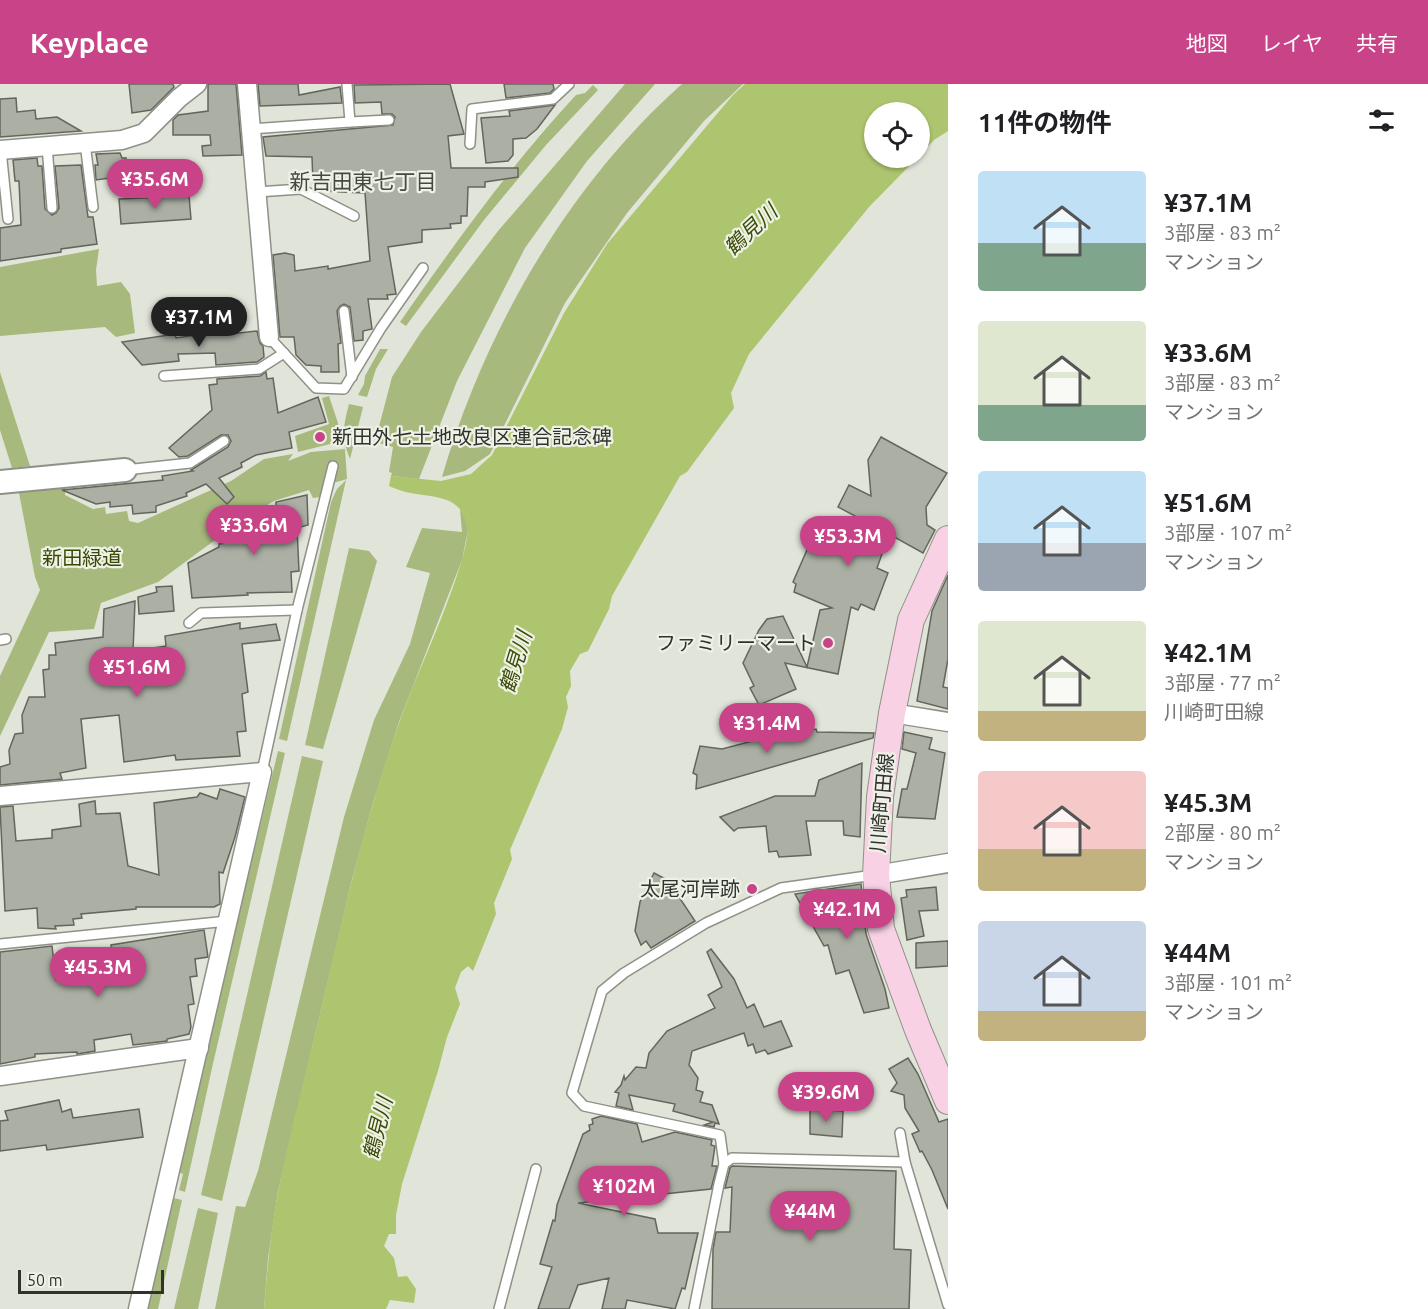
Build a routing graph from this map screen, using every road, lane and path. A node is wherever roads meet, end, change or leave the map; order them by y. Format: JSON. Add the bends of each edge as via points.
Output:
{"nodes":[{"id":1,"x":197,"y":84,"type":"edge"},
{"id":2,"x":247,"y":84,"type":"edge"},
{"id":3,"x":347,"y":84,"type":"edge"},
{"id":4,"x":569,"y":84,"type":"edge"},
{"id":5,"x":389,"y":120,"type":"dead end"},
{"id":6,"x":350,"y":122,"type":"junction"},
{"id":7,"x":251,"y":129,"type":"junction"},
{"id":8,"x":86,"y":143,"type":"junction"},
{"id":9,"x":470,"y":144,"type":"dead end"},
{"id":10,"x":47,"y":146,"type":"junction"},
{"id":11,"x":0,"y":150,"type":"edge"},
{"id":12,"x":257,"y":192,"type":"junction"},
{"id":13,"x":93,"y":207,"type":"dead end"},
{"id":14,"x":52,"y":208,"type":"dead end"},
{"id":15,"x":354,"y":216,"type":"dead end"},
{"id":16,"x":8,"y":219,"type":"dead end"},
{"id":17,"x":423,"y":268,"type":"dead end"},
{"id":18,"x":344,"y":311,"type":"dead end"},
{"id":19,"x":269,"y":337,"type":"joint"},
{"id":20,"x":284,"y":353,"type":"junction"},
{"id":21,"x":164,"y":376,"type":"dead end"},
{"id":22,"x":351,"y":377,"type":"junction"},
{"id":23,"x":224,"y":441,"type":"dead end"},
{"id":24,"x":333,"y":466,"type":"dead end"},
{"id":25,"x":125,"y":470,"type":"joint"},
{"id":26,"x":0,"y":482,"type":"edge"},
{"id":27,"x":948,"y":539,"type":"edge"},
{"id":28,"x":297,"y":610,"type":"junction"},
{"id":29,"x":189,"y":623,"type":"dead end"},
{"id":30,"x":892,"y":713,"type":"junction"},
{"id":31,"x":948,"y":722,"type":"edge"},
{"id":32,"x":262,"y":772,"type":"junction"},
{"id":33,"x":0,"y":796,"type":"edge"},
{"id":34,"x":948,"y":863,"type":"edge"},
{"id":35,"x":876,"y":875,"type":"junction"},
{"id":36,"x":228,"y":921,"type":"junction"},
{"id":37,"x":0,"y":944,"type":"edge"},
{"id":38,"x":199,"y":1048,"type":"junction"},
{"id":39,"x":0,"y":1076,"type":"edge"},
{"id":40,"x":948,"y":1101,"type":"edge"},
{"id":41,"x":900,"y":1133,"type":"dead end"},
{"id":42,"x":905,"y":1162,"type":"junction"},
{"id":43,"x":724,"y":1164,"type":"junction"},
{"id":44,"x":536,"y":1169,"type":"dead end"},
{"id":45,"x":948,"y":1305,"type":"edge"},
{"id":46,"x":138,"y":1309,"type":"edge"},
{"id":47,"x":498,"y":1309,"type":"edge"},
{"id":48,"x":694,"y":1309,"type":"edge"}],
"edges":[{"from":1,"to":8,"type":"street","via":[[144,133],[122,140]]},
{"from":2,"to":7,"type":"street"},
{"from":3,"to":6,"type":"lane"},
{"from":4,"to":9,"type":"lane","via":[[553,99],[472,109]]},
{"from":5,"to":6,"type":"lane"},
{"from":6,"to":7,"type":"lane"},
{"from":7,"to":12,"type":"street"},
{"from":8,"to":10,"type":"street"},
{"from":8,"to":13,"type":"lane"},
{"from":10,"to":11,"type":"street"},
{"from":10,"to":14,"type":"lane"},
{"from":11,"to":16,"type":"lane"},
{"from":12,"to":15,"type":"lane","via":[[301,189]]},
{"from":12,"to":19,"type":"street"},
{"from":17,"to":22,"type":"lane"},
{"from":18,"to":22,"type":"lane"},
{"from":19,"to":20,"type":"lane"},
{"from":20,"to":21,"type":"lane","via":[[259,369]]},
{"from":20,"to":22,"type":"lane","via":[[316,388],[344,389]]},
{"from":23,"to":25,"type":"lane","via":[[190,463]]},
{"from":24,"to":28,"type":"lane"},
{"from":25,"to":26,"type":"street"},
{"from":27,"to":30,"type":"main road","name":"川崎町田線","via":[[911,620]]},
{"from":28,"to":29,"type":"lane","via":[[201,613]]},
{"from":28,"to":32,"type":"lane"},
{"from":30,"to":31,"type":"street"},
{"from":30,"to":35,"type":"main road","name":"川崎町田線","via":[[880,797]]},
{"from":32,"to":33,"type":"street"},
{"from":32,"to":36,"type":"street"},
{"from":34,"to":35,"type":"street"},
{"from":35,"to":40,"type":"main road","name":"川崎町田線","via":[[881,929]]},
{"from":35,"to":43,"type":"lane","via":[[782,888],[706,923],[624,973],[602,991],[572,1093],[584,1106],[720,1136]]},
{"from":36,"to":37,"type":"lane"},
{"from":36,"to":38,"type":"street"},
{"from":38,"to":39,"type":"street"},
{"from":38,"to":46,"type":"street"},
{"from":41,"to":42,"type":"lane"},
{"from":42,"to":43,"type":"lane","via":[[732,1158]]},
{"from":42,"to":45,"type":"lane"},
{"from":43,"to":48,"type":"lane"},
{"from":44,"to":47,"type":"lane"}]}
